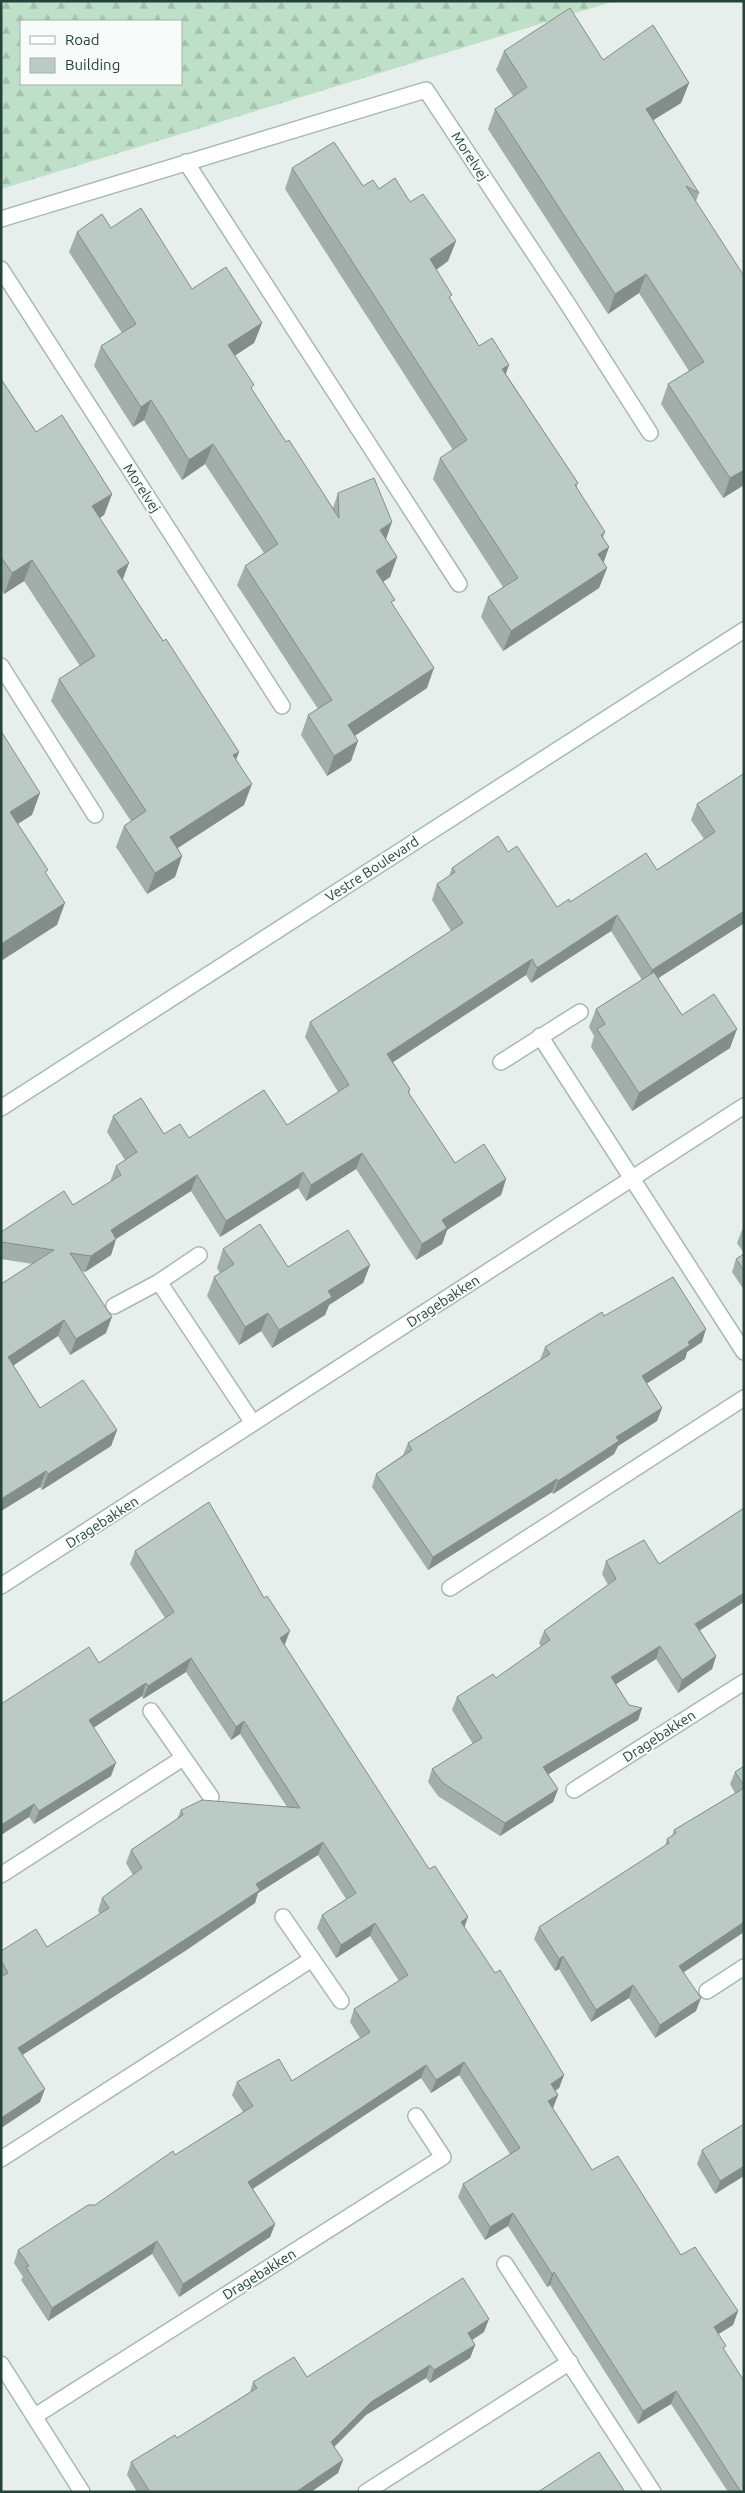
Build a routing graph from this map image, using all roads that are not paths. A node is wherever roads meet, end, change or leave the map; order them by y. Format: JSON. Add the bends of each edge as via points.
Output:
{"nodes":[{"id":1,"x":186,"y":162,"type":"junction"},
{"id":2,"x":1,"y":220,"type":"edge"},
{"id":3,"x":1,"y":269,"type":"edge"},
{"id":4,"x":650,"y":433,"type":"dead end"},
{"id":5,"x":459,"y":584,"type":"dead end"},
{"id":6,"x":744,"y":630,"type":"edge"},
{"id":7,"x":1,"y":666,"type":"edge"},
{"id":8,"x":282,"y":706,"type":"dead end"},
{"id":9,"x":95,"y":815,"type":"dead end"},
{"id":10,"x":580,"y":1012,"type":"dead end"},
{"id":11,"x":540,"y":1036,"type":"junction"},
{"id":12,"x":501,"y":1062,"type":"dead end"},
{"id":13,"x":744,"y":1106,"type":"edge"},
{"id":14,"x":1,"y":1108,"type":"edge"},
{"id":15,"x":632,"y":1178,"type":"junction"},
{"id":16,"x":199,"y":1255,"type":"dead end"},
{"id":17,"x":159,"y":1282,"type":"junction"},
{"id":18,"x":114,"y":1306,"type":"dead end"},
{"id":19,"x":744,"y":1352,"type":"edge"},
{"id":20,"x":744,"y":1398,"type":"edge"},
{"id":21,"x":253,"y":1423,"type":"junction"},
{"id":22,"x":1,"y":1586,"type":"edge"},
{"id":23,"x":450,"y":1588,"type":"dead end"},
{"id":24,"x":744,"y":1682,"type":"edge"},
{"id":25,"x":151,"y":1711,"type":"dead end"},
{"id":26,"x":184,"y":1758,"type":"junction"},
{"id":27,"x":574,"y":1790,"type":"dead end"},
{"id":28,"x":211,"y":1797,"type":"dead end"},
{"id":29,"x":1,"y":1875,"type":"edge"},
{"id":30,"x":283,"y":1917,"type":"dead end"},
{"id":31,"x":312,"y":1959,"type":"junction"},
{"id":32,"x":744,"y":1967,"type":"edge"},
{"id":33,"x":707,"y":1991,"type":"dead end"},
{"id":34,"x":341,"y":2002,"type":"dead end"},
{"id":35,"x":416,"y":2116,"type":"dead end"},
{"id":36,"x":1,"y":2159,"type":"edge"},
{"id":37,"x":505,"y":2264,"type":"dead end"},
{"id":38,"x":570,"y":2362,"type":"junction"},
{"id":39,"x":1,"y":2364,"type":"edge"},
{"id":40,"x":35,"y":2416,"type":"junction"},
{"id":41,"x":82,"y":2492,"type":"edge"},
{"id":42,"x":366,"y":2492,"type":"edge"},
{"id":43,"x":653,"y":2492,"type":"edge"}],
"edges":[{"from":1,"to":2,"type":"street","name":"Morelvej"},
{"from":1,"to":4,"type":"street","name":"Morelvej","via":[[426,90]]},
{"from":1,"to":5,"type":"street"},
{"from":3,"to":8,"type":"street","name":"Morelvej"},
{"from":6,"to":14,"type":"street","name":"Vestre Boulevard"},
{"from":7,"to":9,"type":"street"},
{"from":10,"to":11,"type":"street"},
{"from":11,"to":12,"type":"street"},
{"from":11,"to":15,"type":"street"},
{"from":13,"to":15,"type":"street","name":"Dragebakken"},
{"from":15,"to":19,"type":"street"},
{"from":15,"to":21,"type":"street","name":"Dragebakken"},
{"from":16,"to":17,"type":"street"},
{"from":17,"to":18,"type":"street"},
{"from":17,"to":21,"type":"street"},
{"from":20,"to":23,"type":"street"},
{"from":21,"to":22,"type":"street","name":"Dragebakken"},
{"from":24,"to":27,"type":"street","name":"Dragebakken"},
{"from":25,"to":26,"type":"street"},
{"from":26,"to":28,"type":"street"},
{"from":26,"to":29,"type":"street"},
{"from":30,"to":31,"type":"street"},
{"from":31,"to":34,"type":"street"},
{"from":31,"to":36,"type":"street"},
{"from":32,"to":33,"type":"street"},
{"from":35,"to":40,"type":"street","name":"Dragebakken","via":[[443,2157]]},
{"from":37,"to":38,"type":"street"},
{"from":38,"to":42,"type":"street"},
{"from":38,"to":43,"type":"street"},
{"from":39,"to":40,"type":"street"},
{"from":40,"to":41,"type":"street"}]}
